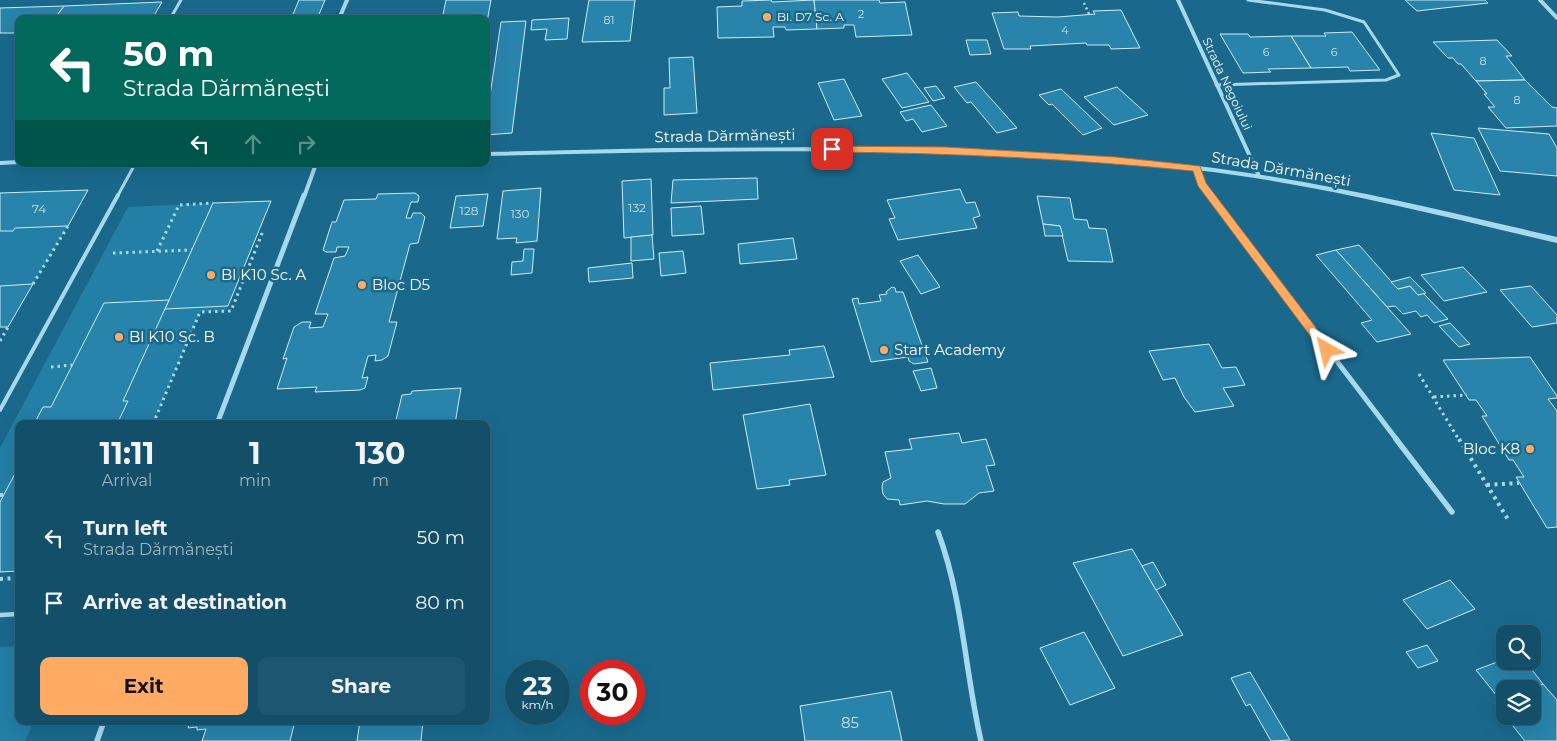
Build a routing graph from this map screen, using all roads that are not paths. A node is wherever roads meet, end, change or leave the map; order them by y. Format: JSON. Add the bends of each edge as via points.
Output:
{"nodes":[{"id":1,"x":181,"y":0,"type":"edge"},
{"id":2,"x":347,"y":0,"type":"edge"},
{"id":3,"x":1178,"y":0,"type":"edge"},
{"id":4,"x":1248,"y":0,"type":"edge"},
{"id":5,"x":1540,"y":0,"type":"edge"},
{"id":6,"x":172,"y":15,"type":"edge"},
{"id":7,"x":341,"y":15,"type":"edge"},
{"id":8,"x":1557,"y":18,"type":"edge"},
{"id":9,"x":1216,"y":85,"type":"junction"},
{"id":10,"x":490,"y":154,"type":"edge"},
{"id":11,"x":15,"y":162,"type":"edge"},
{"id":12,"x":0,"y":163,"type":"edge"},
{"id":13,"x":133,"y":167,"type":"edge"},
{"id":14,"x":315,"y":167,"type":"edge"},
{"id":15,"x":1197,"y":168,"type":"junction"},
{"id":16,"x":1259,"y":176,"type":"junction"},
{"id":17,"x":1557,"y":240,"type":"edge"},
{"id":18,"x":0,"y":410,"type":"edge"},
{"id":19,"x":219,"y":420,"type":"edge"},
{"id":20,"x":1452,"y":512,"type":"dead end"},
{"id":21,"x":938,"y":532,"type":"dead end"},
{"id":22,"x":15,"y":614,"type":"edge"},
{"id":23,"x":0,"y":615,"type":"edge"},
{"id":24,"x":103,"y":725,"type":"edge"},
{"id":25,"x":97,"y":741,"type":"edge"},
{"id":26,"x":981,"y":741,"type":"edge"}],
"edges":[{"from":1,"to":6,"type":"lane"},
{"from":2,"to":7,"type":"street"},
{"from":3,"to":9,"type":"street","name":"Strada Negoiului"},
{"from":4,"to":9,"type":"lane","via":[[1326,10],[1364,22],[1399,75],[1386,80]]},
{"from":5,"to":8,"type":"street"},
{"from":9,"to":16,"type":"street","name":"Strada Negoiului"},
{"from":10,"to":15,"type":"street","name":"Strada Dărmănești","via":[[812,148],[946,150]]},
{"from":11,"to":12,"type":"street"},
{"from":13,"to":18,"type":"lane"},
{"from":14,"to":19,"type":"street"},
{"from":15,"to":16,"type":"street","name":"Strada Dărmănești"},
{"from":15,"to":20,"type":"street","via":[[1206,191]]},
{"from":16,"to":17,"type":"street","name":"Strada Dărmănești"},
{"from":21,"to":26,"type":"street","via":[[953,580]]},
{"from":22,"to":23,"type":"lane"},
{"from":24,"to":25,"type":"street"}]}
